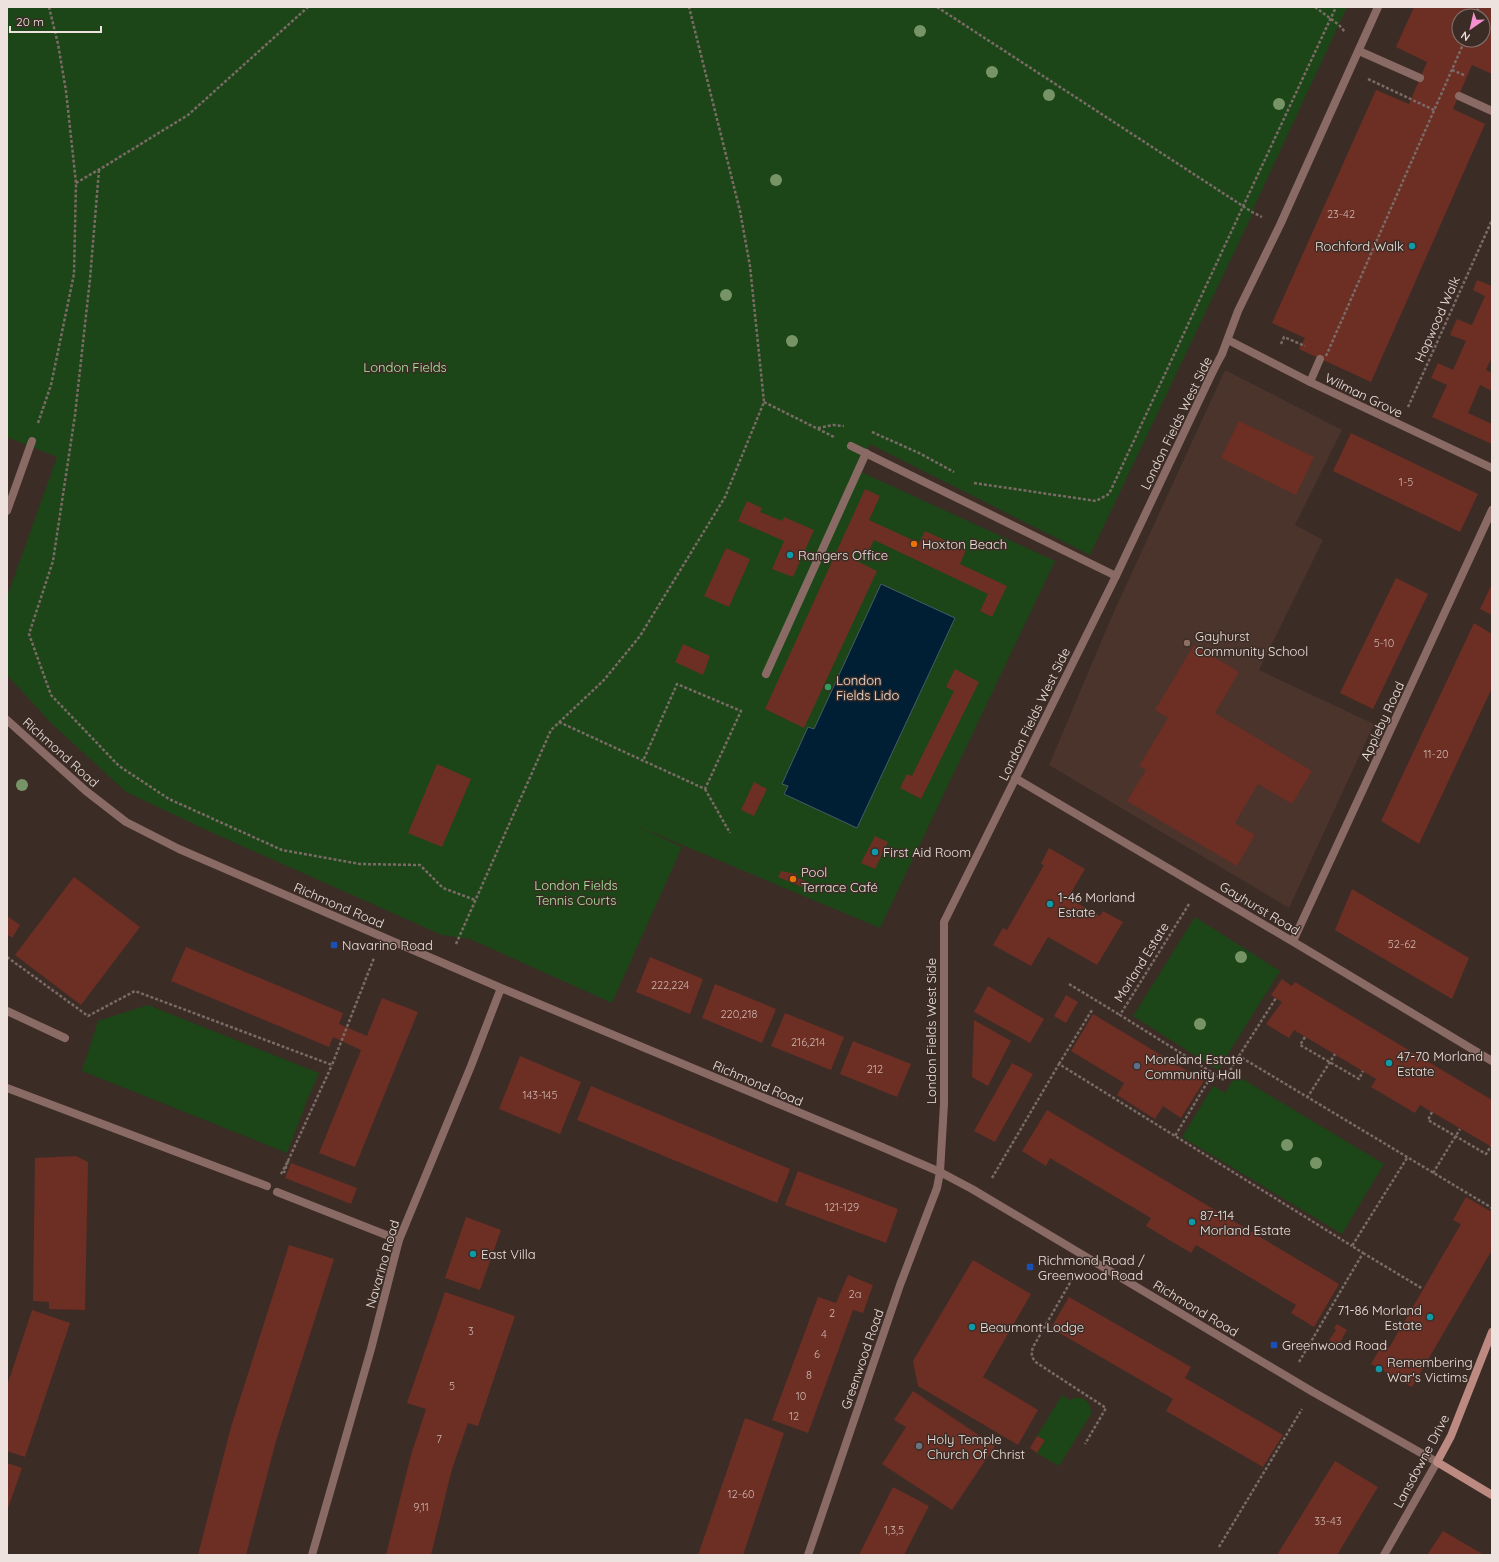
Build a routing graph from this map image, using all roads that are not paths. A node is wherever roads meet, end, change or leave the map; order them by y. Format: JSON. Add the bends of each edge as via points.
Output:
{"nodes":[{"id":1,"x":1378,"y":7,"type":"edge"},
{"id":2,"x":1359,"y":51,"type":"junction"},
{"id":3,"x":1420,"y":78,"type":"dead end"},
{"id":4,"x":1459,"y":96,"type":"dead end"},
{"id":5,"x":1492,"y":111,"type":"edge"},
{"id":6,"x":1228,"y":340,"type":"junction"},
{"id":7,"x":1323,"y":357,"type":"road end"},
{"id":8,"x":1310,"y":382,"type":"junction"},
{"id":9,"x":32,"y":441,"type":"road end"},
{"id":10,"x":851,"y":446,"type":"road end"},
{"id":11,"x":866,"y":453,"type":"junction"},
{"id":12,"x":1492,"y":468,"type":"edge"},
{"id":13,"x":1492,"y":510,"type":"edge"},
{"id":14,"x":7,"y":511,"type":"edge"},
{"id":15,"x":1116,"y":576,"type":"junction"},
{"id":16,"x":766,"y":674,"type":"dead end"},
{"id":17,"x":7,"y":720,"type":"edge"},
{"id":18,"x":1015,"y":778,"type":"junction"},
{"id":19,"x":1293,"y":942,"type":"junction"},
{"id":20,"x":501,"y":988,"type":"junction"},
{"id":21,"x":7,"y":1011,"type":"edge"},
{"id":22,"x":65,"y":1038,"type":"dead end"},
{"id":23,"x":1492,"y":1061,"type":"edge"},
{"id":24,"x":7,"y":1088,"type":"edge"},
{"id":25,"x":940,"y":1172,"type":"junction"},
{"id":26,"x":267,"y":1186,"type":"dead end"},
{"id":27,"x":277,"y":1192,"type":"dead end"},
{"id":28,"x":399,"y":1240,"type":"junction"},
{"id":29,"x":1492,"y":1332,"type":"edge"},
{"id":30,"x":1437,"y":1462,"type":"junction"},
{"id":31,"x":1492,"y":1495,"type":"edge"},
{"id":32,"x":312,"y":1555,"type":"edge"},
{"id":33,"x":808,"y":1555,"type":"edge"},
{"id":34,"x":1384,"y":1555,"type":"edge"}],
"edges":[{"from":1,"to":2,"type":"street","name":"London Fields West Side"},
{"from":2,"to":3,"type":"street"},
{"from":2,"to":6,"type":"street","name":"London Fields West Side","via":[[1280,225],[1238,310]]},
{"from":4,"to":5,"type":"street"},
{"from":6,"to":8,"type":"street","name":"Wilman Grove"},
{"from":6,"to":15,"type":"street","name":"London Fields West Side"},
{"from":7,"to":8,"type":"street"},
{"from":8,"to":12,"type":"street","name":"Wilman Grove"},
{"from":9,"to":14,"type":"street"},
{"from":10,"to":11,"type":"street"},
{"from":11,"to":15,"type":"street"},
{"from":11,"to":16,"type":"street"},
{"from":13,"to":19,"type":"street","name":"Appleby Road"},
{"from":15,"to":18,"type":"street","name":"London Fields West Side"},
{"from":17,"to":20,"type":"street","name":"Richmond Road","via":[[86,791],[126,822],[179,849]]},
{"from":18,"to":19,"type":"street","name":"Gayhurst Road"},
{"from":18,"to":25,"type":"street","name":"London Fields West Side","via":[[944,922],[944,1104]]},
{"from":19,"to":23,"type":"street","name":"Gayhurst Road"},
{"from":20,"to":25,"type":"street","name":"Richmond Road"},
{"from":20,"to":28,"type":"street","name":"Navarino Road"},
{"from":21,"to":22,"type":"street"},
{"from":24,"to":26,"type":"street"},
{"from":25,"to":30,"type":"street","name":"Richmond Road","via":[[1313,1392]]},
{"from":25,"to":33,"type":"street","name":"Greenwood Road","via":[[932,1202],[900,1284]]},
{"from":27,"to":28,"type":"street"},
{"from":28,"to":32,"type":"street","name":"Navarino Road","via":[[371,1349]]},
{"from":29,"to":30,"type":"street","name":"Lansdowne Drive","via":[[1451,1436]]},
{"from":30,"to":31,"type":"street","name":"Richmond Road"},
{"from":30,"to":34,"type":"street","name":"Lansdowne Drive"}]}
